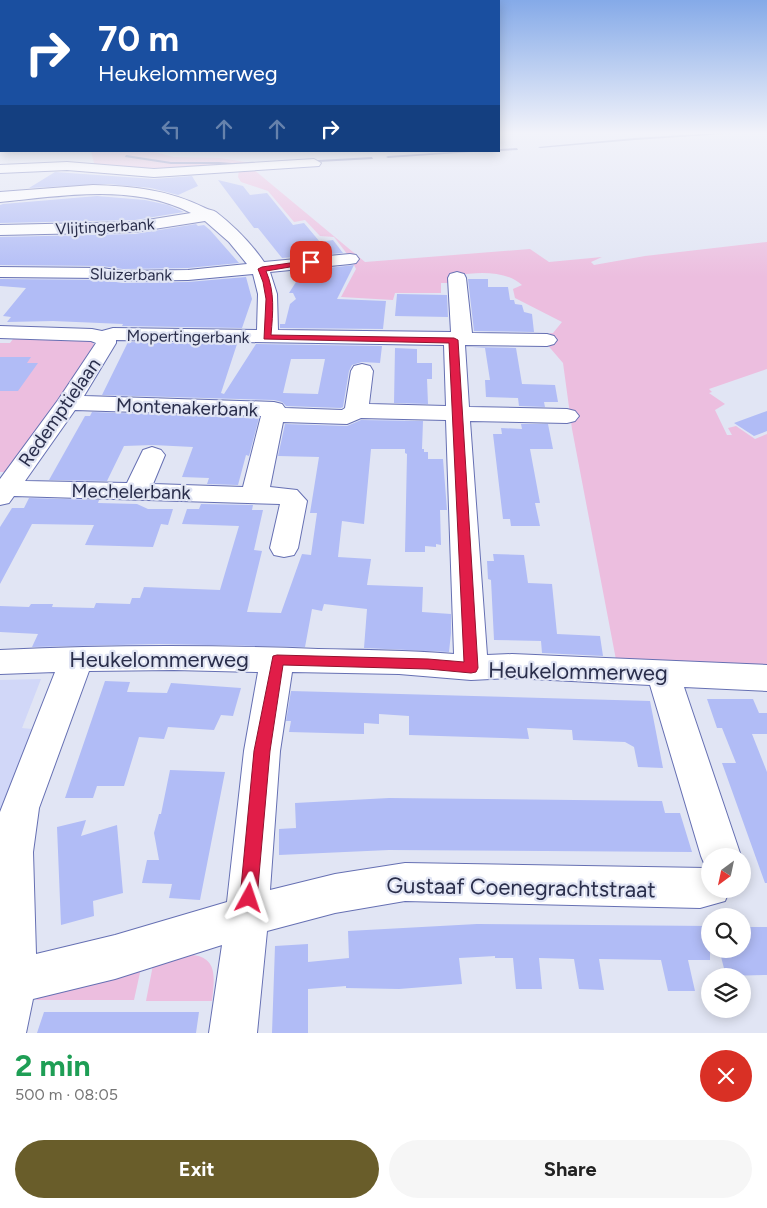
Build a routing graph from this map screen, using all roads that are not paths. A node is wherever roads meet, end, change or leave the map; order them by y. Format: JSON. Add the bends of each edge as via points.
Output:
{"nodes":[{"id":1,"x":75,"y":180,"type":"edge"},
{"id":2,"x":45,"y":194,"type":"junction"},
{"id":3,"x":0,"y":197,"type":"edge"},
{"id":4,"x":205,"y":205,"type":"junction"},
{"id":5,"x":0,"y":230,"type":"edge"},
{"id":6,"x":350,"y":259,"type":"dead end"},
{"id":7,"x":262,"y":269,"type":"junction"},
{"id":8,"x":0,"y":272,"type":"edge"},
{"id":9,"x":457,"y":278,"type":"dead end"},
{"id":10,"x":0,"y":332,"type":"edge"},
{"id":11,"x":450,"y":333,"type":"junction"},
{"id":12,"x":267,"y":337,"type":"junction"},
{"id":13,"x":103,"y":338,"type":"junction"},
{"id":14,"x":547,"y":340,"type":"dead end"},
{"id":15,"x":362,"y":371,"type":"dead end"},
{"id":16,"x":68,"y":404,"type":"junction"},
{"id":17,"x":356,"y":411,"type":"junction"},
{"id":18,"x":457,"y":414,"type":"junction"},
{"id":19,"x":273,"y":415,"type":"junction"},
{"id":20,"x":567,"y":416,"type":"dead end"},
{"id":21,"x":152,"y":455,"type":"dead end"},
{"id":22,"x":137,"y":491,"type":"junction"},
{"id":23,"x":3,"y":492,"type":"edge"},
{"id":24,"x":255,"y":494,"type":"junction"},
{"id":25,"x":284,"y":548,"type":"dead end"},
{"id":26,"x":77,"y":658,"type":"junction"},
{"id":27,"x":277,"y":660,"type":"junction"},
{"id":28,"x":0,"y":662,"type":"edge"},
{"id":29,"x":471,"y":668,"type":"junction"},
{"id":30,"x":663,"y":673,"type":"junction"},
{"id":31,"x":767,"y":678,"type":"edge"},
{"id":32,"x":10,"y":807,"type":"edge"},
{"id":33,"x":718,"y":848,"type":"edge"},
{"id":34,"x":701,"y":889,"type":"edge"},
{"id":35,"x":247,"y":916,"type":"junction"},
{"id":36,"x":7,"y":981,"type":"edge"},
{"id":37,"x":2,"y":1033,"type":"edge"},
{"id":38,"x":233,"y":1033,"type":"edge"}],
"edges":[{"from":1,"to":2,"type":"street"},
{"from":2,"to":3,"type":"street"},
{"from":2,"to":4,"type":"street","via":[[130,191]]},
{"from":4,"to":5,"type":"street","name":"Vlijtingerbank","via":[[135,226]]},
{"from":4,"to":7,"type":"street"},
{"from":6,"to":7,"type":"street","name":"Sluizerbank"},
{"from":7,"to":8,"type":"street","name":"Sluizerbank","via":[[123,276]]},
{"from":7,"to":12,"type":"street","via":[[270,299]]},
{"from":9,"to":11,"type":"street","via":[[462,336]]},
{"from":10,"to":13,"type":"street","name":"Redemptielaan"},
{"from":11,"to":12,"type":"street","name":"Mopertingerbank","via":[[390,339]]},
{"from":11,"to":14,"type":"street","name":"Mopertingerbank","via":[[482,341],[488,338]]},
{"from":11,"to":18,"type":"street"},
{"from":12,"to":13,"type":"street","name":"Mopertingerbank","via":[[113,334]]},
{"from":13,"to":16,"type":"street","name":"Redemptielaan","via":[[106,346]]},
{"from":15,"to":17,"type":"street"},
{"from":16,"to":19,"type":"street","name":"Montenakerbank","via":[[274,409]]},
{"from":16,"to":23,"type":"street","name":"Redemptielaan"},
{"from":17,"to":18,"type":"street","name":"Montenakerbank"},
{"from":17,"to":19,"type":"street","name":"Montenakerbank","via":[[346,416]]},
{"from":18,"to":20,"type":"street","name":"Montenakerbank"},
{"from":18,"to":29,"type":"street"},
{"from":19,"to":24,"type":"street"},
{"from":21,"to":22,"type":"street"},
{"from":22,"to":23,"type":"street","name":"Mechelerbank"},
{"from":22,"to":24,"type":"street","name":"Mechelerbank"},
{"from":24,"to":25,"type":"street","name":"Mechelerbank","via":[[293,499]]},
{"from":26,"to":27,"type":"street","name":"Heukelommerweg"},
{"from":26,"to":28,"type":"street","name":"Heukelommerweg"},
{"from":26,"to":32,"type":"street"},
{"from":27,"to":29,"type":"street","name":"Heukelommerweg"},
{"from":27,"to":35,"type":"street","via":[[262,751]]},
{"from":29,"to":30,"type":"street","name":"Heukelommerweg","via":[[512,666]]},
{"from":30,"to":31,"type":"street","name":"Heukelommerweg"},
{"from":30,"to":33,"type":"street"},
{"from":32,"to":36,"type":"street","via":[[12,859]]},
{"from":34,"to":35,"type":"street","name":"Gustaaf Coenegrachtstraat","via":[[405,882],[357,889]]},
{"from":35,"to":36,"type":"street","name":"Gustaaf Coenegrachtstraat","via":[[127,954]]},
{"from":35,"to":38,"type":"street"},
{"from":36,"to":37,"type":"street"}]}
